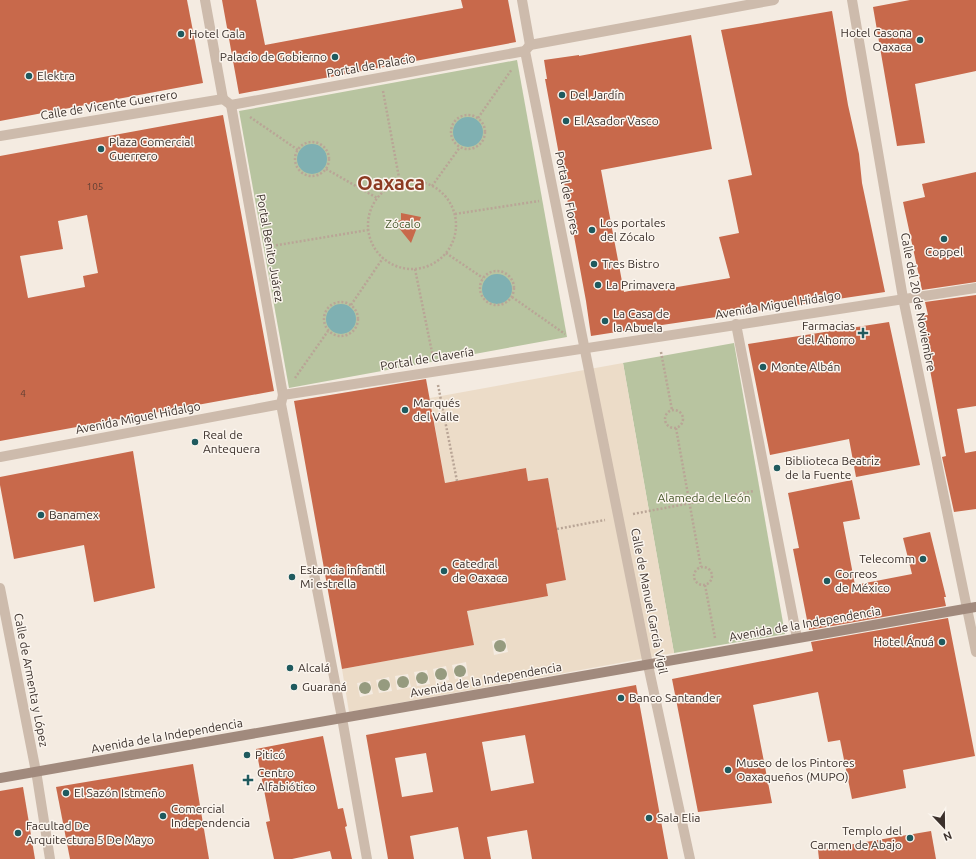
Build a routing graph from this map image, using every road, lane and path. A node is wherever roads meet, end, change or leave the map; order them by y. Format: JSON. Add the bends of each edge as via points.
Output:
{"nodes":[{"id":1,"x":205,"y":0,"type":"edge"},
{"id":2,"x":522,"y":0,"type":"edge"},
{"id":3,"x":774,"y":0,"type":"edge"},
{"id":4,"x":852,"y":0,"type":"edge"},
{"id":5,"x":528,"y":48,"type":"junction"},
{"id":6,"x":380,"y":77,"type":"junction"},
{"id":7,"x":227,"y":102,"type":"junction"},
{"id":8,"x":478,"y":118,"type":"junction"},
{"id":9,"x":0,"y":136,"type":"edge"},
{"id":10,"x":460,"y":148,"type":"junction"},
{"id":11,"x":298,"y":150,"type":"junction"},
{"id":12,"x":326,"y":170,"type":"junction"},
{"id":13,"x":400,"y":183,"type":"junction"},
{"id":14,"x":432,"y":186,"type":"junction"},
{"id":15,"x":377,"y":198,"type":"junction"},
{"id":16,"x":555,"y":199,"type":"junction"},
{"id":17,"x":455,"y":214,"type":"junction"},
{"id":18,"x":368,"y":230,"type":"junction"},
{"id":19,"x":257,"y":249,"type":"junction"},
{"id":20,"x":446,"y":253,"type":"junction"},
{"id":21,"x":383,"y":258,"type":"junction"},
{"id":22,"x":483,"y":278,"type":"junction"},
{"id":23,"x":976,"y":288,"type":"edge"},
{"id":24,"x":512,"y":297,"type":"junction"},
{"id":25,"x":903,"y":298,"type":"junction"},
{"id":26,"x":351,"y":305,"type":"junction"},
{"id":27,"x":736,"y":324,"type":"junction"},
{"id":28,"x":328,"y":331,"type":"junction"},
{"id":29,"x":658,"y":337,"type":"junction"},
{"id":30,"x":585,"y":348,"type":"junction"},
{"id":31,"x":282,"y":400,"type":"junction"},
{"id":32,"x":672,"y":410,"type":"junction"},
{"id":33,"x":676,"y":428,"type":"junction"},
{"id":34,"x":0,"y":457,"type":"edge"},
{"id":35,"x":768,"y":488,"type":"junction"},
{"id":36,"x":689,"y":503,"type":"junction"},
{"id":37,"x":619,"y":517,"type":"junction"},
{"id":38,"x":557,"y":529,"type":"dead end"},
{"id":39,"x":701,"y":567,"type":"junction"},
{"id":40,"x":705,"y":585,"type":"junction"},
{"id":41,"x":0,"y":588,"type":"edge"},
{"id":42,"x":970,"y":608,"type":"edge"},
{"id":43,"x":797,"y":638,"type":"junction"},
{"id":44,"x":976,"y":652,"type":"edge"},
{"id":45,"x":717,"y":653,"type":"junction"},
{"id":46,"x":648,"y":665,"type":"junction"},
{"id":47,"x":342,"y":718,"type":"junction"},
{"id":48,"x":36,"y":774,"type":"junction"},
{"id":49,"x":0,"y":778,"type":"edge"},
{"id":50,"x":50,"y":859,"type":"edge"},
{"id":51,"x":367,"y":859,"type":"edge"},
{"id":52,"x":690,"y":859,"type":"edge"}],
"edges":[{"from":1,"to":7,"type":"street","name":"Portal Benito Juárez"},
{"from":2,"to":5,"type":"street","name":"Portal de Flores"},
{"from":3,"to":5,"type":"street","name":"Portal de Palacio"},
{"from":4,"to":25,"type":"street","name":"Calle del 20 de Noviembre"},
{"from":5,"to":6,"type":"street","name":"Portal de Palacio"},
{"from":5,"to":8,"type":"path"},
{"from":5,"to":16,"type":"street","name":"Portal de Flores"},
{"from":6,"to":7,"type":"street","name":"Portal de Palacio"},
{"from":6,"to":13,"type":"path"},
{"from":7,"to":9,"type":"street","name":"Calle de Vicente Guerrero"},
{"from":7,"to":11,"type":"path"},
{"from":7,"to":19,"type":"street","name":"Portal Benito Juárez"},
{"from":8,"to":10,"type":"path","via":[[484,127],[482,142],[474,148]]},
{"from":8,"to":10,"type":"path","via":[[468,115],[453,122],[451,138]]},
{"from":10,"to":14,"type":"path"},
{"from":11,"to":12,"type":"path","via":[[295,160],[302,174],[318,176]]},
{"from":11,"to":12,"type":"path","via":[[312,142],[323,146],[329,160]]},
{"from":12,"to":15,"type":"path"},
{"from":13,"to":14,"type":"path","via":[[422,182]]},
{"from":13,"to":15,"type":"path","via":[[387,189]]},
{"from":14,"to":17,"type":"path","via":[[450,202]]},
{"from":15,"to":18,"type":"path","via":[[371,208]]},
{"from":16,"to":17,"type":"path"},
{"from":16,"to":30,"type":"street","name":"Portal de Flores"},
{"from":17,"to":20,"type":"path","via":[[453,241]]},
{"from":18,"to":19,"type":"path"},
{"from":18,"to":21,"type":"path","via":[[375,250]]},
{"from":19,"to":31,"type":"street","name":"Portal Benito Juárez"},
{"from":20,"to":21,"type":"path","via":[[427,267],[415,269],[392,265]]},
{"from":20,"to":22,"type":"path"},
{"from":21,"to":26,"type":"path"},
{"from":22,"to":24,"type":"path","via":[[491,272],[507,274],[514,283]]},
{"from":22,"to":24,"type":"path","via":[[480,294],[487,303],[502,305]]},
{"from":23,"to":25,"type":"street","name":"Avenida Miguel Hidalgo"},
{"from":24,"to":30,"type":"path"},
{"from":25,"to":27,"type":"street","name":"Avenida Miguel Hidalgo"},
{"from":25,"to":42,"type":"street","name":"Calle del 20 de Noviembre"},
{"from":26,"to":28,"type":"path","via":[[336,302],[328,308],[323,317]]},
{"from":26,"to":28,"type":"path","via":[[358,317],[354,330],[341,336]]},
{"from":27,"to":29,"type":"street","name":"Avenida Miguel Hidalgo"},
{"from":27,"to":35,"type":"street"},
{"from":28,"to":31,"type":"path"},
{"from":29,"to":30,"type":"street","name":"Avenida Miguel Hidalgo"},
{"from":29,"to":32,"type":"path"},
{"from":30,"to":31,"type":"street","name":"Portal de Clavería"},
{"from":30,"to":37,"type":"street","name":"Calle de Manuel García Vigil"},
{"from":31,"to":34,"type":"street","name":"Avenida Miguel Hidalgo"},
{"from":31,"to":47,"type":"street","name":"Portal Benito Juárez"},
{"from":32,"to":33,"type":"path","via":[[680,412],[683,417],[682,423]]},
{"from":32,"to":33,"type":"path","via":[[664,419],[667,425]]},
{"from":33,"to":36,"type":"path"},
{"from":35,"to":36,"type":"path"},
{"from":35,"to":43,"type":"street"},
{"from":36,"to":37,"type":"path"},
{"from":36,"to":39,"type":"path"},
{"from":37,"to":38,"type":"path"},
{"from":37,"to":46,"type":"street","name":"Calle de Manuel García Vigil"},
{"from":39,"to":40,"type":"path","via":[[707,568],[712,576]]},
{"from":39,"to":40,"type":"path","via":[[694,572],[694,577],[699,584]]},
{"from":40,"to":45,"type":"path"},
{"from":41,"to":48,"type":"street","name":"Calle de Armenta y López"},
{"from":42,"to":43,"type":"main road","name":"Avenida de la Independencia"},
{"from":42,"to":44,"type":"street","name":"Calle del 20 de Noviembre"},
{"from":43,"to":45,"type":"main road","name":"Avenida de la Independencia"},
{"from":45,"to":46,"type":"main road","name":"Avenida de la Independencia"},
{"from":46,"to":47,"type":"main road","name":"Avenida de la Independencia"},
{"from":46,"to":52,"type":"street","name":"Calle de Manuel García Vigil"},
{"from":47,"to":48,"type":"main road","name":"Avenida de la Independencia"},
{"from":47,"to":51,"type":"street","name":"Portal Benito Juárez"},
{"from":48,"to":49,"type":"main road","name":"Avenida de la Independencia"},
{"from":48,"to":50,"type":"street","name":"Calle de Armenta y López"}]}
